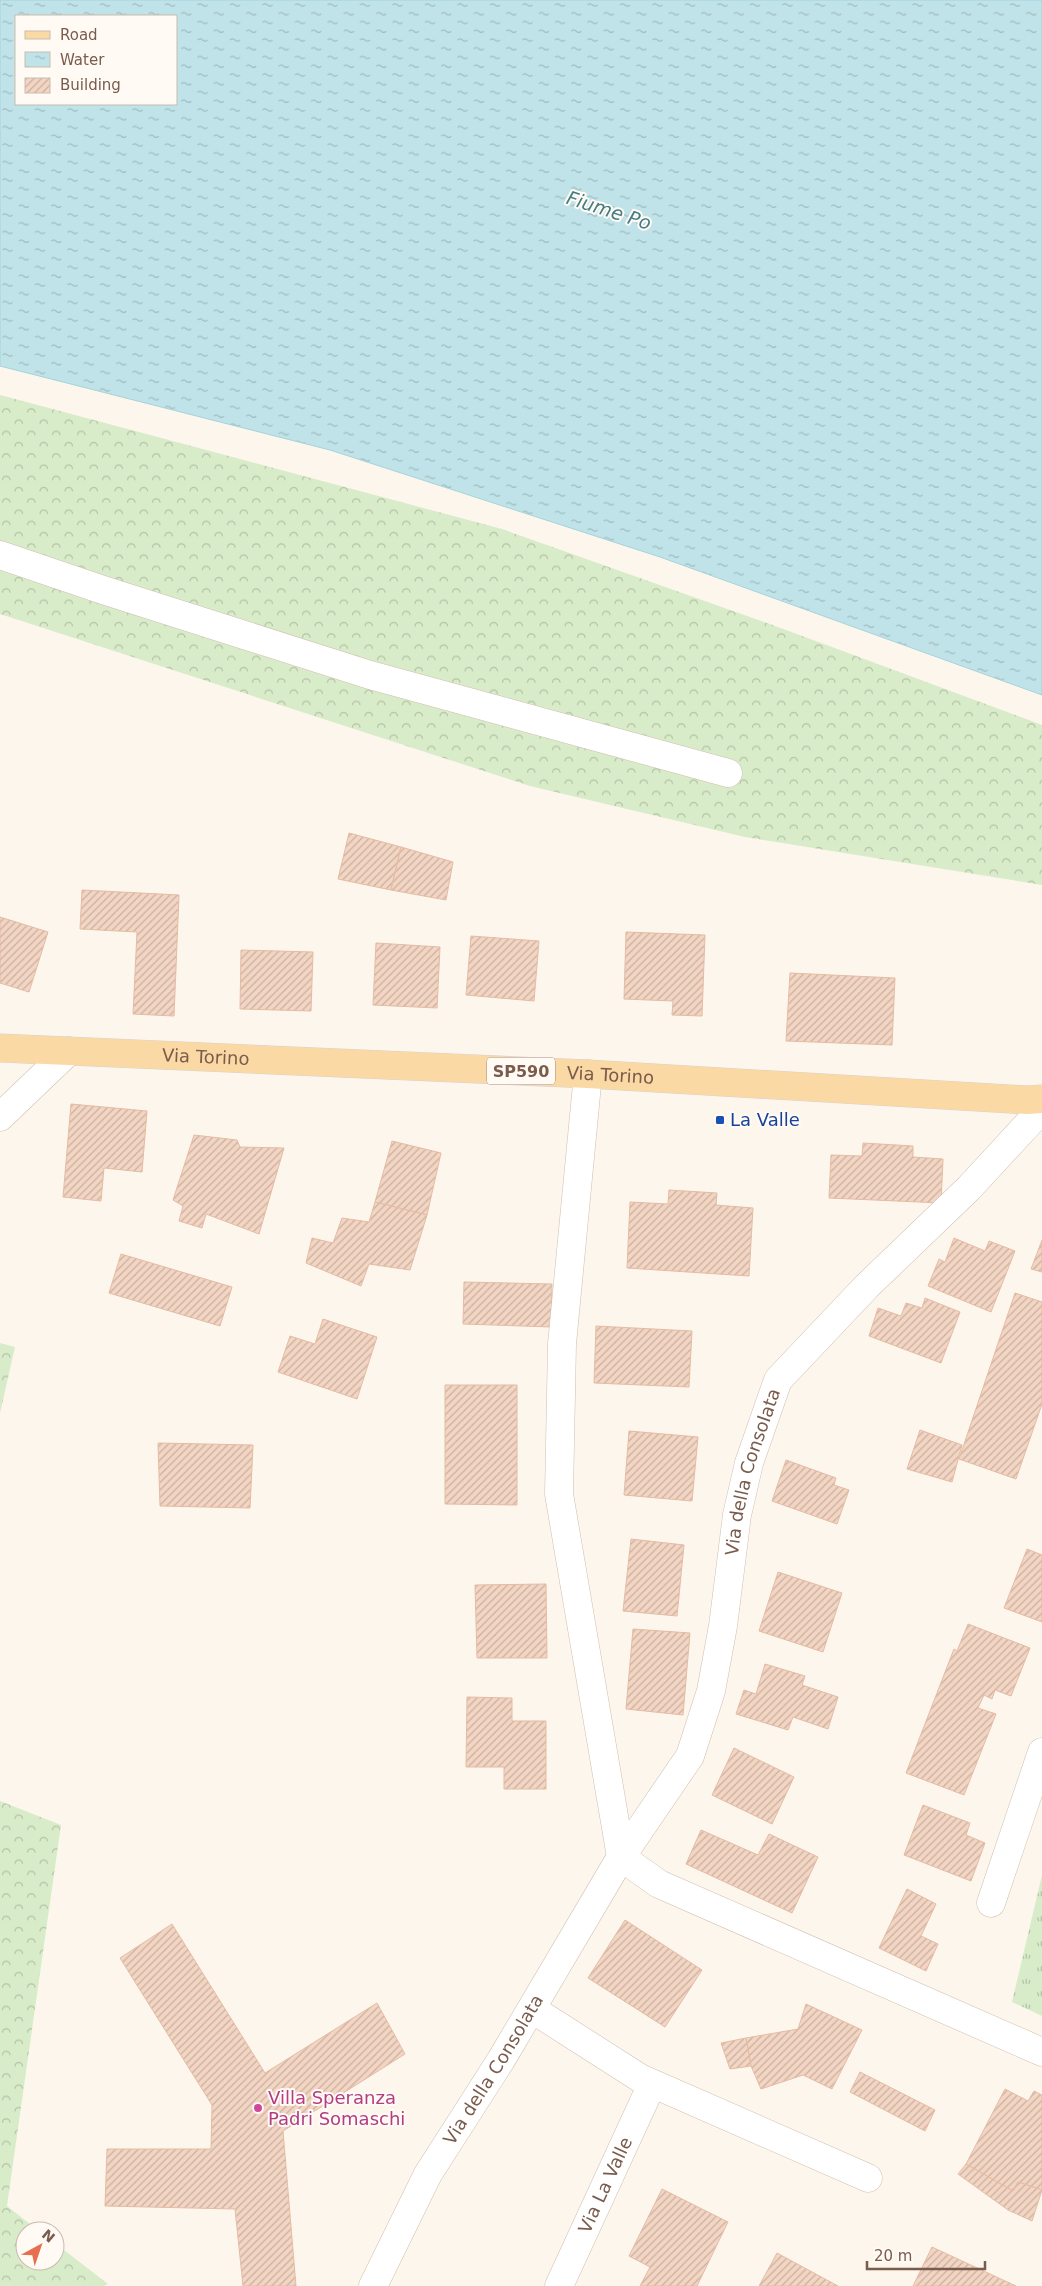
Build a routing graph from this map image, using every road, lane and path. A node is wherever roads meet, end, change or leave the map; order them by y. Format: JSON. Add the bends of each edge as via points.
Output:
{"nodes":[{"id":1,"x":0,"y":555,"type":"edge"},
{"id":2,"x":728,"y":774,"type":"dead end"},
{"id":3,"x":0,"y":1048,"type":"edge"},
{"id":4,"x":69,"y":1051,"type":"junction"},
{"id":5,"x":588,"y":1074,"type":"junction"},
{"id":6,"x":1042,"y":1099,"type":"edge"},
{"id":7,"x":1042,"y":1109,"type":"edge"},
{"id":8,"x":0,"y":1117,"type":"edge"},
{"id":9,"x":1042,"y":1752,"type":"edge"},
{"id":10,"x":621,"y":1857,"type":"junction"},
{"id":11,"x":991,"y":1903,"type":"dead end"},
{"id":12,"x":532,"y":2009,"type":"junction"},
{"id":13,"x":1042,"y":2052,"type":"edge"},
{"id":14,"x":652,"y":2084,"type":"junction"},
{"id":15,"x":868,"y":2178,"type":"dead end"},
{"id":16,"x":373,"y":2286,"type":"edge"},
{"id":17,"x":559,"y":2286,"type":"edge"}],
"edges":[{"from":1,"to":2,"type":"street","via":[[370,675]]},
{"from":3,"to":4,"type":"main road","name":"Via Torino","number":"SP590"},
{"from":4,"to":5,"type":"main road","name":"Via Torino","number":"SP590"},
{"from":4,"to":8,"type":"street"},
{"from":5,"to":6,"type":"main road","name":"Via Torino","number":"SP590"},
{"from":5,"to":10,"type":"street","via":[[562,1344],[559,1494]]},
{"from":7,"to":10,"type":"street","name":"Via della Consolata","via":[[969,1188],[866,1286],[778,1380],[749,1462],[737,1515],[723,1626],[710,1690],[690,1756]]},
{"from":9,"to":11,"type":"street"},
{"from":10,"to":12,"type":"street","name":"Via della Consolata"},
{"from":10,"to":13,"type":"street","via":[[659,1884]]},
{"from":12,"to":14,"type":"street"},
{"from":12,"to":16,"type":"street","name":"Via della Consolata","via":[[428,2174]]},
{"from":14,"to":15,"type":"street"},
{"from":14,"to":17,"type":"street","name":"Via La Valle"}]}
